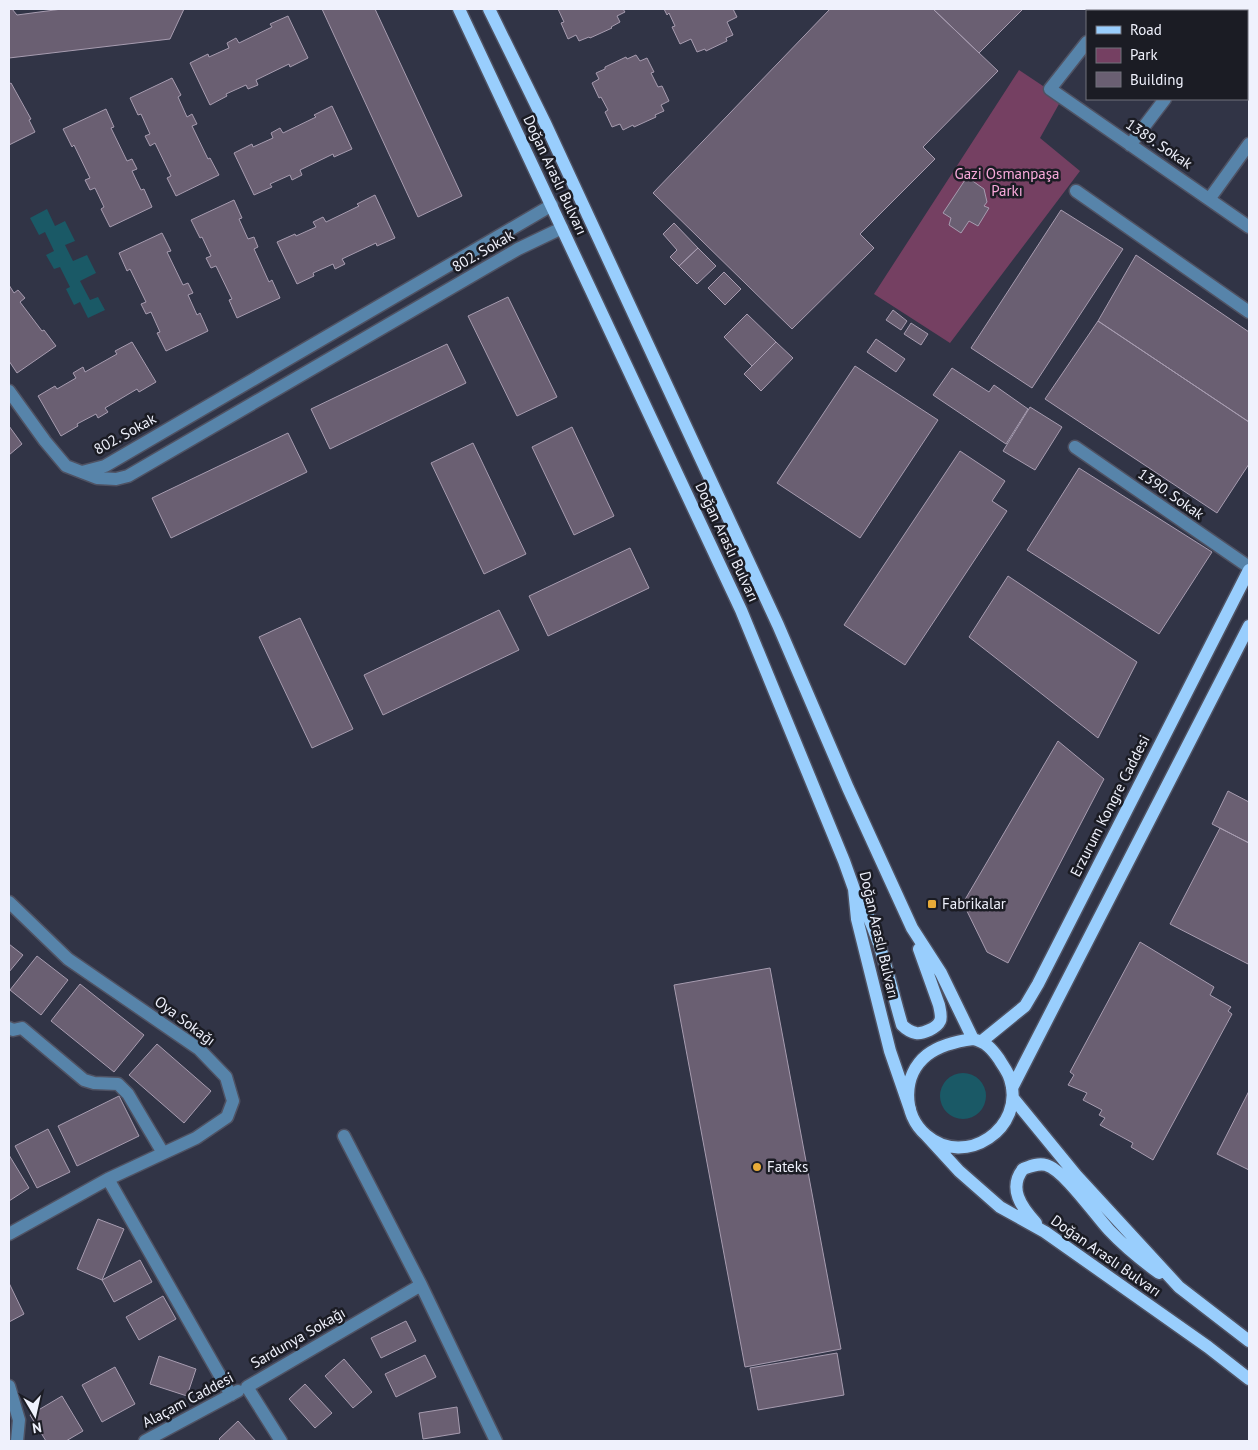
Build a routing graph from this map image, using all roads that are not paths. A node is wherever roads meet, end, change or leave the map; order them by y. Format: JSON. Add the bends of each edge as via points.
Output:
{"nodes":[{"id":1,"x":459,"y":9,"type":"edge"},
{"id":2,"x":489,"y":9,"type":"edge"},
{"id":3,"x":1086,"y":43,"type":"edge"},
{"id":4,"x":1164,"y":100,"type":"edge"},
{"id":5,"x":1249,"y":144,"type":"edge"},
{"id":6,"x":1130,"y":145,"type":"junction"},
{"id":7,"x":1076,"y":191,"type":"dead end"},
{"id":8,"x":1210,"y":198,"type":"junction"},
{"id":9,"x":552,"y":205,"type":"junction"},
{"id":10,"x":1249,"y":227,"type":"edge"},
{"id":11,"x":562,"y":228,"type":"junction"},
{"id":12,"x":1249,"y":312,"type":"edge"},
{"id":13,"x":9,"y":391,"type":"edge"},
{"id":14,"x":1075,"y":447,"type":"dead end"},
{"id":15,"x":82,"y":472,"type":"junction"},
{"id":16,"x":1249,"y":568,"type":"edge"},
{"id":17,"x":1249,"y":626,"type":"edge"},
{"id":18,"x":854,"y":889,"type":"junction"},
{"id":19,"x":9,"y":902,"type":"edge"},
{"id":20,"x":912,"y":928,"type":"junction"},
{"id":21,"x":9,"y":1028,"type":"edge"},
{"id":22,"x":978,"y":1040,"type":"junction"},
{"id":23,"x":1013,"y":1093,"type":"junction"},
{"id":24,"x":910,"y":1109,"type":"junction"},
{"id":25,"x":926,"y":1135,"type":"junction"},
{"id":26,"x":344,"y":1136,"type":"dead end"},
{"id":27,"x":163,"y":1153,"type":"junction"},
{"id":28,"x":108,"y":1179,"type":"junction"},
{"id":29,"x":1045,"y":1232,"type":"junction"},
{"id":30,"x":9,"y":1234,"type":"edge"},
{"id":31,"x":421,"y":1285,"type":"junction"},
{"id":32,"x":1179,"y":1287,"type":"junction"},
{"id":33,"x":1249,"y":1341,"type":"edge"},
{"id":34,"x":1249,"y":1379,"type":"edge"},
{"id":35,"x":9,"y":1386,"type":"edge"},
{"id":36,"x":247,"y":1386,"type":"junction"},
{"id":37,"x":231,"y":1395,"type":"junction"},
{"id":38,"x":17,"y":1441,"type":"edge"},
{"id":39,"x":145,"y":1441,"type":"edge"},
{"id":40,"x":281,"y":1441,"type":"edge"},
{"id":41,"x":496,"y":1441,"type":"edge"}],
"edges":[{"from":1,"to":9,"type":"main road","name":"Doğan Araslı Bulvarı"},
{"from":2,"to":20,"type":"main road","name":"Doğan Araslı Bulvarı","via":[[778,625]]},
{"from":3,"to":6,"type":"street","name":"1389. Sokak","via":[[1050,89]]},
{"from":4,"to":6,"type":"street"},
{"from":5,"to":8,"type":"street"},
{"from":6,"to":8,"type":"street","name":"1389. Sokak"},
{"from":7,"to":12,"type":"street"},
{"from":8,"to":10,"type":"street","name":"1389. Sokak"},
{"from":9,"to":11,"type":"main road","name":"Doğan Araslı Bulvarı"},
{"from":9,"to":15,"type":"street","name":"802. Sokak","via":[[105,466]]},
{"from":11,"to":15,"type":"street","name":"802. Sokak","via":[[518,249],[128,476],[98,478]]},
{"from":11,"to":18,"type":"main road","name":"Doğan Araslı Bulvarı","via":[[741,610]]},
{"from":13,"to":15,"type":"street","via":[[66,466]]},
{"from":14,"to":16,"type":"street","name":"1390. Sokak"},
{"from":16,"to":22,"type":"main road","name":"Erzurum Kongre Caddesi","via":[[1038,984],[1025,1006]]},
{"from":17,"to":23,"type":"main road"},
{"from":18,"to":20,"type":"main road","via":[[875,933],[902,1025],[917,1033],[934,1027],[940,1021],[940,1014]]},
{"from":18,"to":24,"type":"main road","name":"Doğan Araslı Bulvarı","via":[[857,919],[890,1051]]},
{"from":19,"to":27,"type":"street","name":"Oya Sokağı","via":[[68,959],[199,1049],[226,1076],[233,1101],[227,1117],[196,1138]]},
{"from":20,"to":22,"type":"main road","name":"Doğan Araslı Bulvarı"},
{"from":21,"to":27,"type":"street","via":[[22,1028],[84,1080],[118,1084],[128,1094]]},
{"from":22,"to":23,"type":"main road","via":[[988,1045],[1006,1069]]},
{"from":22,"to":24,"type":"main road","via":[[945,1045],[920,1062],[908,1089]]},
{"from":23,"to":25,"type":"main road","via":[[1005,1122],[986,1141],[955,1148],[935,1142]]},
{"from":23,"to":32,"type":"main road","name":"Doğan Araslı Bulvarı","via":[[1076,1175]]},
{"from":24,"to":25,"type":"main road","via":[[913,1119]]},
{"from":25,"to":29,"type":"main road","name":"Doğan Araslı Bulvarı","via":[[959,1171],[1000,1207]]},
{"from":26,"to":31,"type":"street"},
{"from":27,"to":28,"type":"street","name":"Oya Sokağı"},
{"from":28,"to":30,"type":"street","name":"Oya Sokağı"},
{"from":28,"to":37,"type":"street"},
{"from":29,"to":32,"type":"main road","via":[[1016,1195],[1020,1174],[1034,1164],[1055,1170],[1110,1231],[1142,1261]]},
{"from":29,"to":34,"type":"main road","name":"Doğan Araslı Bulvarı"},
{"from":31,"to":36,"type":"street","name":"Sardunya Sokağı"},
{"from":31,"to":41,"type":"street"},
{"from":32,"to":33,"type":"main road","name":"Doğan Araslı Bulvarı"},
{"from":35,"to":38,"type":"street","via":[[19,1420]]},
{"from":36,"to":37,"type":"street","name":"Alaçam Caddesi"},
{"from":36,"to":40,"type":"street","name":"Sardunya Sokağı"},
{"from":37,"to":39,"type":"street","name":"Alaçam Caddesi"}]}
